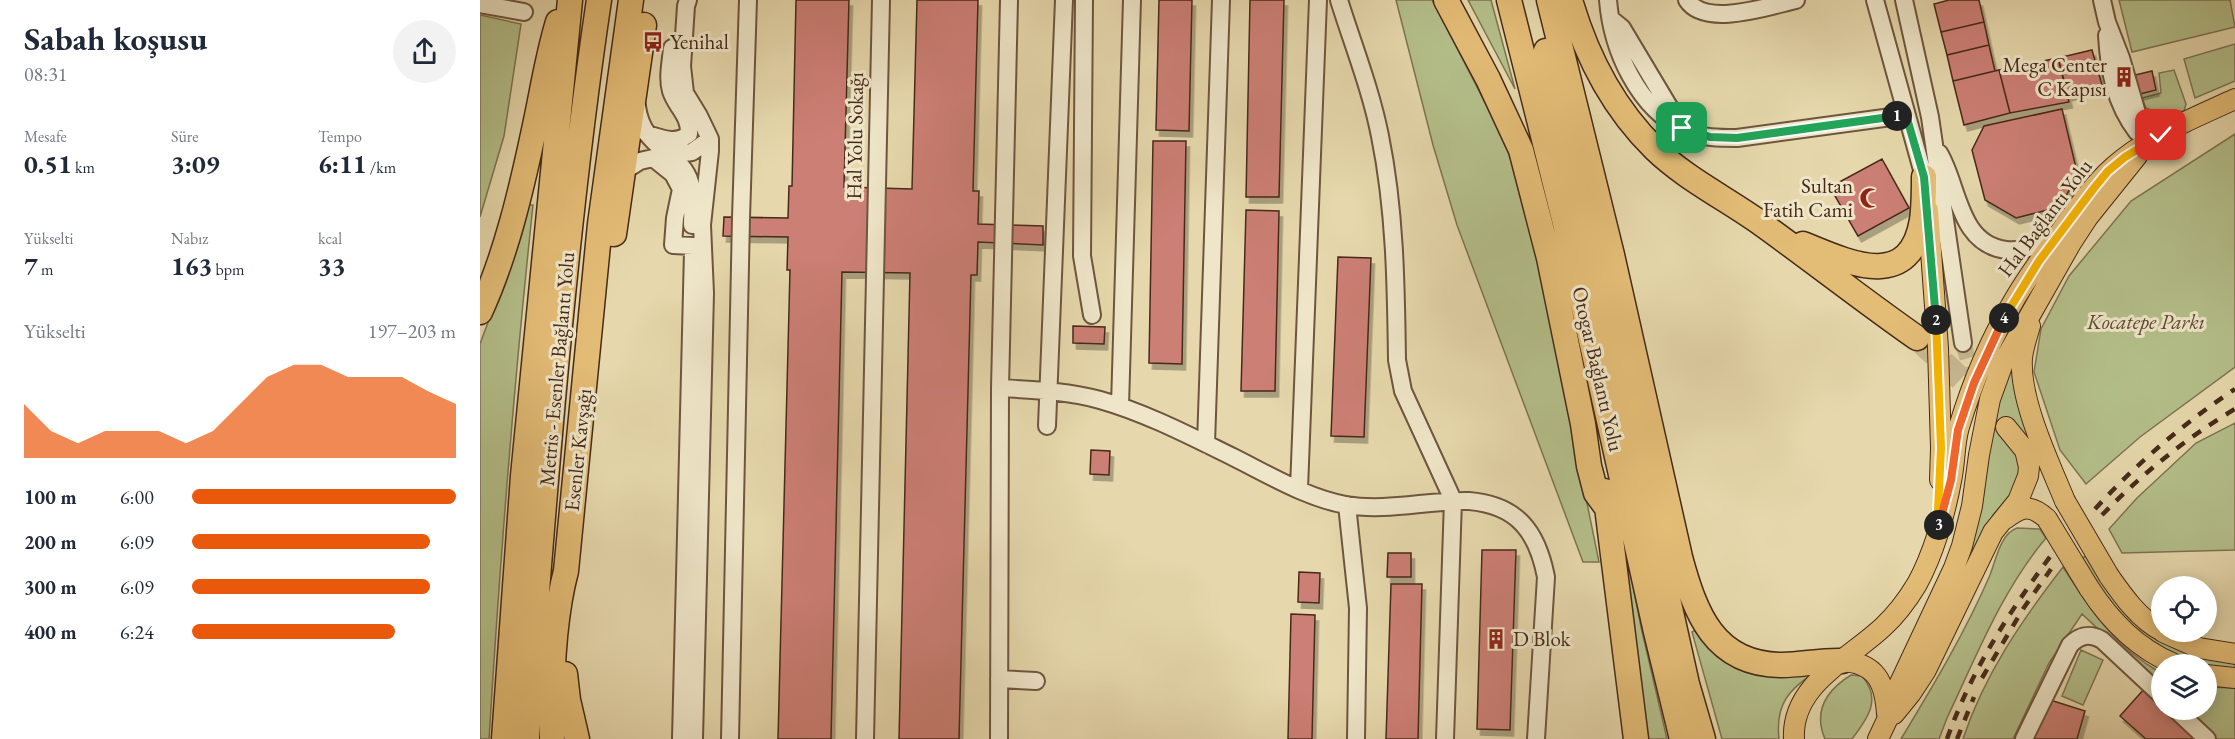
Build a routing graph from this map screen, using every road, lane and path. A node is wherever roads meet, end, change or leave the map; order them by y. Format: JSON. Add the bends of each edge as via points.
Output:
{"nodes":[{"id":1,"x":565,"y":0,"type":"edge"},
{"id":2,"x":570,"y":0,"type":"edge"},
{"id":3,"x":599,"y":0,"type":"edge"},
{"id":4,"x":631,"y":0,"type":"edge"},
{"id":5,"x":646,"y":0,"type":"edge"},
{"id":6,"x":676,"y":0,"type":"edge"},
{"id":7,"x":688,"y":0,"type":"edge"},
{"id":8,"x":748,"y":0,"type":"edge"},
{"id":9,"x":881,"y":0,"type":"edge"},
{"id":10,"x":1009,"y":0,"type":"edge"},
{"id":11,"x":1064,"y":0,"type":"edge"},
{"id":12,"x":1084,"y":0,"type":"edge"},
{"id":13,"x":1132,"y":0,"type":"edge"},
{"id":14,"x":1221,"y":0,"type":"edge"},
{"id":15,"x":1318,"y":0,"type":"edge"},
{"id":16,"x":1339,"y":0,"type":"edge"},
{"id":17,"x":1446,"y":0,"type":"edge"},
{"id":18,"x":1509,"y":0,"type":"edge"},
{"id":19,"x":1534,"y":0,"type":"edge"},
{"id":20,"x":1548,"y":0,"type":"edge"},
{"id":21,"x":1570,"y":0,"type":"edge"},
{"id":22,"x":1608,"y":0,"type":"edge"},
{"id":23,"x":1687,"y":0,"type":"edge"},
{"id":24,"x":1796,"y":0,"type":"edge"},
{"id":25,"x":1875,"y":0,"type":"edge"},
{"id":26,"x":1904,"y":0,"type":"edge"},
{"id":27,"x":2102,"y":0,"type":"edge"},
{"id":28,"x":480,"y":4,"type":"edge"},
{"id":29,"x":524,"y":12,"type":"dead end"},
{"id":30,"x":636,"y":93,"type":"junction"},
{"id":31,"x":2235,"y":99,"type":"edge"},
{"id":32,"x":1906,"y":115,"type":"junction"},
{"id":33,"x":646,"y":134,"type":"junction"},
{"id":34,"x":710,"y":139,"type":"junction"},
{"id":35,"x":2146,"y":144,"type":"junction"},
{"id":36,"x":1934,"y":145,"type":"junction"},
{"id":37,"x":669,"y":155,"type":"junction"},
{"id":38,"x":624,"y":171,"type":"junction"},
{"id":39,"x":1924,"y":177,"type":"junction"},
{"id":40,"x":1758,"y":221,"type":"junction"},
{"id":41,"x":1565,"y":223,"type":"junction"},
{"id":42,"x":2060,"y":232,"type":"junction"},
{"id":43,"x":693,"y":246,"type":"junction"},
{"id":44,"x":2034,"y":305,"type":"junction"},
{"id":45,"x":480,"y":312,"type":"edge"},
{"id":46,"x":1092,"y":315,"type":"dead end"},
{"id":47,"x":590,"y":329,"type":"junction"},
{"id":48,"x":1917,"y":339,"type":"tunnel mouth"},
{"id":49,"x":1963,"y":343,"type":"tunnel mouth"},
{"id":50,"x":1000,"y":388,"type":"junction"},
{"id":51,"x":1048,"y":390,"type":"junction"},
{"id":52,"x":1120,"y":406,"type":"junction"},
{"id":53,"x":1047,"y":426,"type":"dead end"},
{"id":54,"x":2006,"y":427,"type":"dead end"},
{"id":55,"x":1206,"y":444,"type":"junction"},
{"id":56,"x":2025,"y":450,"type":"junction"},
{"id":57,"x":1299,"y":489,"type":"junction"},
{"id":58,"x":1453,"y":500,"type":"junction"},
{"id":59,"x":2065,"y":501,"type":"junction"},
{"id":60,"x":1347,"y":505,"type":"junction"},
{"id":61,"x":1607,"y":508,"type":"junction"},
{"id":62,"x":1998,"y":524,"type":"junction"},
{"id":63,"x":1937,"y":531,"type":"junction"},
{"id":64,"x":566,"y":571,"type":"junction"},
{"id":65,"x":2151,"y":624,"type":"edge"},
{"id":66,"x":2186,"y":642,"type":"edge"},
{"id":67,"x":2152,"y":654,"type":"edge"},
{"id":68,"x":2235,"y":654,"type":"edge"},
{"id":69,"x":1842,"y":661,"type":"junction"},
{"id":70,"x":2217,"y":676,"type":"edge"},
{"id":71,"x":2235,"y":678,"type":"edge"},
{"id":72,"x":999,"y":679,"type":"junction"},
{"id":73,"x":1036,"y":681,"type":"dead end"},
{"id":74,"x":2151,"y":686,"type":"edge"},
{"id":75,"x":1804,"y":698,"type":"junction"},
{"id":76,"x":2187,"y":720,"type":"edge"},
{"id":77,"x":1880,"y":734,"type":"edge"},
{"id":78,"x":504,"y":739,"type":"edge"},
{"id":79,"x":527,"y":739,"type":"edge"},
{"id":80,"x":552,"y":739,"type":"edge"},
{"id":81,"x":577,"y":739,"type":"edge"},
{"id":82,"x":681,"y":739,"type":"edge"},
{"id":83,"x":694,"y":739,"type":"edge"},
{"id":84,"x":729,"y":739,"type":"edge"},
{"id":85,"x":865,"y":739,"type":"edge"},
{"id":86,"x":999,"y":739,"type":"edge"},
{"id":87,"x":1356,"y":739,"type":"edge"},
{"id":88,"x":1445,"y":739,"type":"edge"},
{"id":89,"x":1536,"y":739,"type":"edge"},
{"id":90,"x":1636,"y":739,"type":"edge"},
{"id":91,"x":1682,"y":739,"type":"edge"},
{"id":92,"x":1703,"y":739,"type":"edge"},
{"id":93,"x":1794,"y":739,"type":"edge"},
{"id":94,"x":1808,"y":739,"type":"edge"},
{"id":95,"x":2024,"y":739,"type":"edge"},
{"id":96,"x":2207,"y":739,"type":"edge"}],
"edges":[{"from":1,"to":45,"type":"highway","via":[[547,59],[519,195]]},
{"from":2,"to":78,"type":"highway","name":"Metris - Esenler Bağlantı Yolu","via":[[523,476]]},
{"from":3,"to":79,"type":"highway","name":"Metris - Esenler Bağlantı Yolu","via":[[559,336]]},
{"from":4,"to":47,"type":"highway","name":"Metris - Esenler Bağlantı Yolu"},
{"from":5,"to":30,"type":"highway"},
{"from":6,"to":33,"type":"street","via":[[670,84],[688,119],[689,134],[680,140]]},
{"from":7,"to":34,"type":"street","via":[[682,66],[685,93]]},
{"from":8,"to":84,"type":"street"},
{"from":9,"to":85,"type":"street","name":"Hal Yolu Sokağı"},
{"from":10,"to":50,"type":"street"},
{"from":11,"to":51,"type":"street"},
{"from":12,"to":46,"type":"street","via":[[1082,256]]},
{"from":13,"to":52,"type":"street"},
{"from":14,"to":55,"type":"street"},
{"from":15,"to":57,"type":"street"},
{"from":16,"to":58,"type":"street","via":[[1380,134],[1390,195],[1399,376]]},
{"from":17,"to":61,"type":"highway","via":[[1521,150],[1549,258],[1589,466],[1596,493]]},
{"from":18,"to":41,"type":"highway","name":"Otogar Bağlantı Yolu"},
{"from":19,"to":92,"type":"highway","name":"Otogar Bağlantı Yolu","via":[[1687,684]]},
{"from":20,"to":69,"type":"highway","via":[[1693,602],[1716,639],[1747,659],[1781,665]]},
{"from":21,"to":40,"type":"highway","via":[[1582,37],[1608,90],[1643,135],[1680,169]]},
{"from":22,"to":32,"type":"street","via":[[1614,36],[1637,86],[1656,112],[1682,128],[1710,137],[1737,138]]},
{"from":23,"to":24,"type":"street","via":[[1700,12],[1722,15]]},
{"from":25,"to":32,"type":"street"},
{"from":26,"to":36,"type":"street"},
{"from":27,"to":35,"type":"street"},
{"from":28,"to":29,"type":"street"},
{"from":30,"to":33,"type":"street"},
{"from":30,"to":38,"type":"highway"},
{"from":31,"to":35,"type":"main road"},
{"from":32,"to":39,"type":"street"},
{"from":33,"to":37,"type":"street"},
{"from":34,"to":37,"type":"street","via":[[692,152]]},
{"from":34,"to":83,"type":"street","via":[[702,225],[705,293]]},
{"from":35,"to":42,"type":"main road","name":"Hal Bağlantı Yolu","via":[[2108,171]]},
{"from":35,"to":44,"type":"main road","name":"Hal Bağlantı Yolu","via":[[2088,218]]},
{"from":36,"to":42,"type":"street","via":[[1947,168],[1961,212],[1982,243],[2012,251],[2042,244]]},
{"from":36,"to":49,"type":"street"},
{"from":37,"to":43,"type":"street","via":[[690,183]]},
{"from":38,"to":43,"type":"street","via":[[653,158],[673,174],[681,189],[673,245]]},
{"from":38,"to":47,"type":"highway","via":[[608,270]]},
{"from":39,"to":40,"type":"highway","via":[[1922,220],[1916,242],[1903,260],[1891,265],[1867,267],[1847,262]]},
{"from":39,"to":63,"type":"main road","via":[[1938,348],[1941,448]]},
{"from":40,"to":48,"type":"highway"},
{"from":41,"to":61,"type":"highway","via":[[1564,264]]},
{"from":41,"to":91,"type":"highway","name":"Otogar Bağlantı Yolu"},
{"from":42,"to":63,"type":"main road","name":"Hal Bağlantı Yolu","via":[[2012,303],[1978,375],[1958,430],[1951,480]]},
{"from":43,"to":82,"type":"street"},
{"from":44,"to":59,"type":"main road","via":[[2022,358],[2024,387]]},
{"from":44,"to":77,"type":"main road","name":"Hal Bağlantı Yolu","via":[[2011,346],[1990,399],[1972,506],[1958,557]]},
{"from":47,"to":64,"type":"highway","name":"Esenler Kavşağı"},
{"from":50,"to":51,"type":"street"},
{"from":50,"to":72,"type":"street"},
{"from":51,"to":52,"type":"street"},
{"from":51,"to":53,"type":"street"},
{"from":52,"to":55,"type":"street"},
{"from":54,"to":56,"type":"main road"},
{"from":55,"to":57,"type":"street"},
{"from":56,"to":59,"type":"main road"},
{"from":56,"to":62,"type":"main road","via":[[2029,467],[2022,494]]},
{"from":57,"to":60,"type":"street"},
{"from":58,"to":60,"type":"street","via":[[1378,507]]},
{"from":58,"to":88,"type":"street"},
{"from":58,"to":89,"type":"street","via":[[1484,502],[1515,515],[1542,559],[1546,591]]},
{"from":59,"to":65,"type":"main road","bridge":true,"via":[[2109,576]]},
{"from":60,"to":87,"type":"street","via":[[1358,608]]},
{"from":61,"to":90,"type":"highway"},
{"from":62,"to":67,"type":"main road","bridge":true,"via":[[2024,508],[2038,511],[2047,519],[2100,605],[2127,635]]},
{"from":62,"to":77,"type":"main road","via":[[1926,670]]},
{"from":63,"to":69,"type":"main road","name":"Hal Bağlantı Yolu","via":[[1926,564],[1904,603],[1884,626]]},
{"from":64,"to":80,"type":"highway","via":[[558,621]]},
{"from":64,"to":81,"type":"highway","via":[[564,661]]},
{"from":66,"to":68,"type":"main road"},
{"from":69,"to":75,"type":"main road","name":"Hal Bağlantı Yolu"},
{"from":69,"to":77,"type":"main road","via":[[1869,667],[1878,678],[1886,694]]},
{"from":70,"to":71,"type":"main road"},
{"from":72,"to":73,"type":"street"},
{"from":72,"to":86,"type":"street"},
{"from":74,"to":95,"type":"street","via":[[2102,640],[2084,635],[2070,645]]},
{"from":75,"to":93,"type":"main road","via":[[1797,712]]},
{"from":75,"to":94,"type":"main road"},
{"from":76,"to":96,"type":"street"}]}
